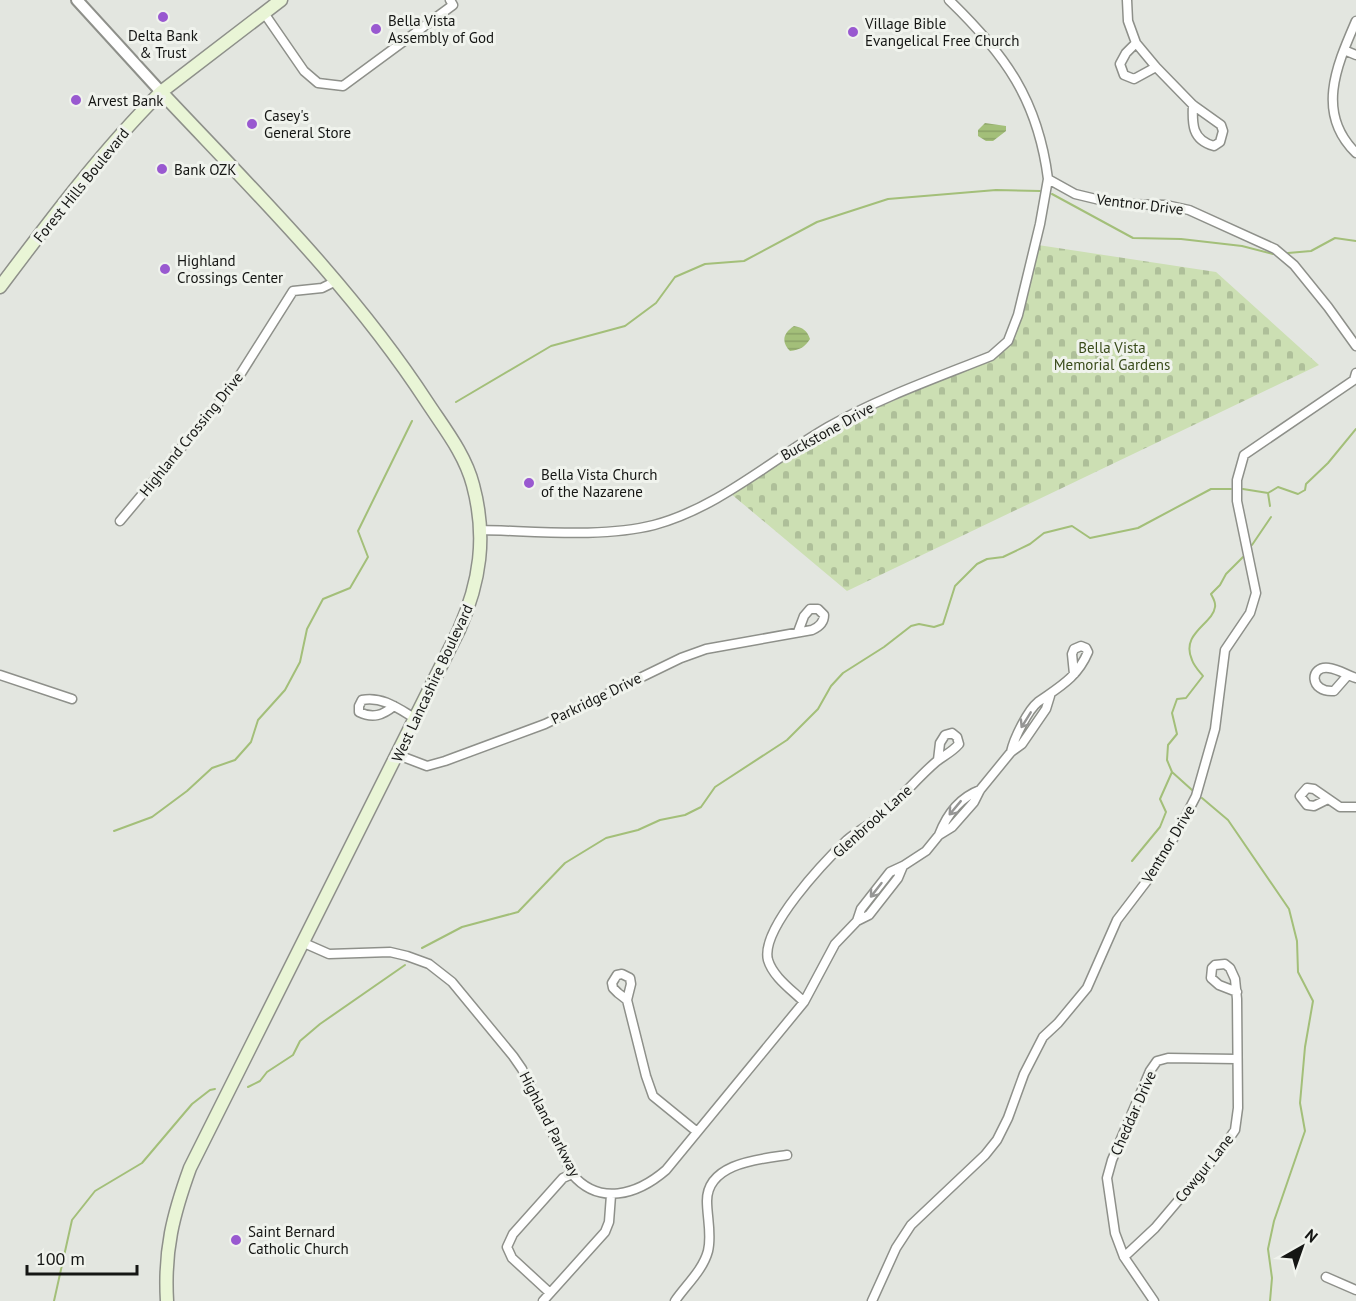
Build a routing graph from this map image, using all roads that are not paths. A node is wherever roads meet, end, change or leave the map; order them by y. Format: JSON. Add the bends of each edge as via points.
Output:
{"nodes":[{"id":1,"x":77,"y":0,"type":"edge"},
{"id":2,"x":281,"y":0,"type":"edge"},
{"id":3,"x":450,"y":0,"type":"edge"},
{"id":4,"x":949,"y":0,"type":"edge"},
{"id":5,"x":1126,"y":0,"type":"edge"},
{"id":6,"x":264,"y":13,"type":"junction"},
{"id":7,"x":1356,"y":22,"type":"edge"},
{"id":8,"x":1136,"y":43,"type":"junction"},
{"id":9,"x":1344,"y":50,"type":"junction"},
{"id":10,"x":1356,"y":56,"type":"edge"},
{"id":11,"x":1156,"y":67,"type":"junction"},
{"id":12,"x":161,"y":92,"type":"junction"},
{"id":13,"x":1193,"y":105,"type":"junction"},
{"id":14,"x":1356,"y":153,"type":"edge"},
{"id":15,"x":1048,"y":179,"type":"junction"},
{"id":16,"x":336,"y":281,"type":"junction"},
{"id":17,"x":0,"y":286,"type":"edge"},
{"id":18,"x":1356,"y":346,"type":"edge"},
{"id":19,"x":1356,"y":373,"type":"edge"},
{"id":20,"x":120,"y":521,"type":"dead end"},
{"id":21,"x":481,"y":530,"type":"junction"},
{"id":22,"x":798,"y":632,"type":"dead end"},
{"id":23,"x":1074,"y":674,"type":"dead end"},
{"id":24,"x":0,"y":675,"type":"edge"},
{"id":25,"x":72,"y":699,"type":"dead end"},
{"id":26,"x":394,"y":706,"type":"dead end"},
{"id":27,"x":416,"y":719,"type":"junction"},
{"id":28,"x":398,"y":755,"type":"junction"},
{"id":29,"x":938,"y":760,"type":"dead end"},
{"id":30,"x":1328,"y":799,"type":"dead end"},
{"id":31,"x":1356,"y":807,"type":"edge"},
{"id":32,"x":304,"y":943,"type":"junction"},
{"id":33,"x":1236,"y":992,"type":"dead end"},
{"id":34,"x":627,"y":999,"type":"dead end"},
{"id":35,"x":804,"y":1002,"type":"junction"},
{"id":36,"x":1236,"y":1059,"type":"junction"},
{"id":37,"x":696,"y":1131,"type":"junction"},
{"id":38,"x":787,"y":1155,"type":"dead end"},
{"id":39,"x":572,"y":1174,"type":"junction"},
{"id":40,"x":611,"y":1195,"type":"junction"},
{"id":41,"x":1124,"y":1257,"type":"junction"},
{"id":42,"x":1326,"y":1277,"type":"dead end"},
{"id":43,"x":1356,"y":1290,"type":"edge"},
{"id":44,"x":550,"y":1293,"type":"junction"},
{"id":45,"x":167,"y":1301,"type":"edge"},
{"id":46,"x":543,"y":1301,"type":"edge"},
{"id":47,"x":675,"y":1301,"type":"edge"},
{"id":48,"x":872,"y":1301,"type":"edge"},
{"id":49,"x":1154,"y":1301,"type":"edge"}],
"edges":[{"from":1,"to":12,"type":"street"},
{"from":2,"to":6,"type":"main road","name":"Forest Hills Boulevard"},
{"from":3,"to":6,"type":"street","via":[[453,4],[343,86],[318,83],[304,71]]},
{"from":4,"to":15,"type":"street","via":[[989,40],[1021,88],[1042,142]]},
{"from":5,"to":8,"type":"street"},
{"from":6,"to":12,"type":"main road","name":"Forest Hills Boulevard"},
{"from":7,"to":9,"type":"street"},
{"from":8,"to":11,"type":"street"},
{"from":8,"to":11,"type":"street","via":[[1120,64],[1124,75],[1134,79]]},
{"from":9,"to":10,"type":"street"},
{"from":9,"to":14,"type":"street","via":[[1332,92],[1341,132]]},
{"from":11,"to":13,"type":"street"},
{"from":12,"to":16,"type":"main road","name":"West Lancashire Boulevard"},
{"from":12,"to":17,"type":"main road","name":"Forest Hills Boulevard","via":[[78,184]]},
{"from":13,"to":13,"type":"street","via":[[1221,125],[1220,142],[1214,146],[1195,134]]},
{"from":15,"to":18,"type":"street","name":"Ventnor Drive","via":[[1076,194],[1100,200],[1189,210],[1275,249],[1294,265]]},
{"from":15,"to":21,"type":"street","name":"Buckstone Drive","via":[[1018,315],[1008,341],[991,356],[856,411],[713,500],[674,519],[620,530]]},
{"from":16,"to":20,"type":"street","name":"Highland Crossing Drive","via":[[322,288],[293,291],[234,386]]},
{"from":16,"to":21,"type":"main road","name":"West Lancashire Boulevard","via":[[412,379],[465,461]]},
{"from":19,"to":48,"type":"street","name":"Ventnor Drive","via":[[1354,380],[1244,455],[1237,480],[1237,501],[1256,593],[1250,613],[1225,650],[1215,729],[1196,796],[1146,882],[1117,920],[1087,988],[1043,1038],[997,1140],[911,1225]]},
{"from":21,"to":27,"type":"main road","name":"West Lancashire Boulevard","via":[[478,574],[470,606]]},
{"from":22,"to":28,"type":"street","name":"Parkridge Drive","via":[[706,649],[681,658],[545,724],[445,761],[427,766]]},
{"from":23,"to":35,"type":"street","via":[[1050,696],[1046,709],[1022,744],[1011,752],[952,827],[926,851],[890,872],[835,944]]},
{"from":24,"to":25,"type":"street"},
{"from":26,"to":27,"type":"street"},
{"from":27,"to":28,"type":"main road","name":"West Lancashire Boulevard"},
{"from":28,"to":32,"type":"main road","name":"West Lancashire Boulevard"},
{"from":29,"to":35,"type":"street","name":"Glenbrook Lane","via":[[883,814],[848,839],[785,910],[768,947],[768,960],[775,974]]},
{"from":30,"to":31,"type":"street","via":[[1340,807]]},
{"from":32,"to":39,"type":"street","name":"Highland Parkway","via":[[328,954],[390,952],[407,956],[429,964],[452,982],[522,1069]]},
{"from":32,"to":45,"type":"main road","name":"West Lancashire Boulevard","via":[[190,1168],[167,1247]]},
{"from":33,"to":36,"type":"street"},
{"from":34,"to":37,"type":"street","via":[[653,1096]]},
{"from":35,"to":37,"type":"street"},
{"from":36,"to":41,"type":"street","name":"Cowgur Lane","via":[[1235,1130],[1155,1228]]},
{"from":36,"to":41,"type":"street","name":"Cheddar Drive","via":[[1168,1058],[1157,1061],[1150,1071],[1107,1178],[1115,1233]]},
{"from":37,"to":40,"type":"street","via":[[657,1178],[637,1189]]},
{"from":38,"to":47,"type":"street","via":[[743,1163],[710,1185],[710,1242],[700,1269]]},
{"from":39,"to":40,"type":"street","name":"Highland Parkway","via":[[595,1191]]},
{"from":39,"to":44,"type":"street","via":[[563,1178],[513,1234],[507,1247],[512,1258]]},
{"from":40,"to":44,"type":"street","via":[[605,1232]]},
{"from":41,"to":49,"type":"street","name":"Cheddar Drive"},
{"from":42,"to":43,"type":"street"},
{"from":44,"to":46,"type":"street"}]}
